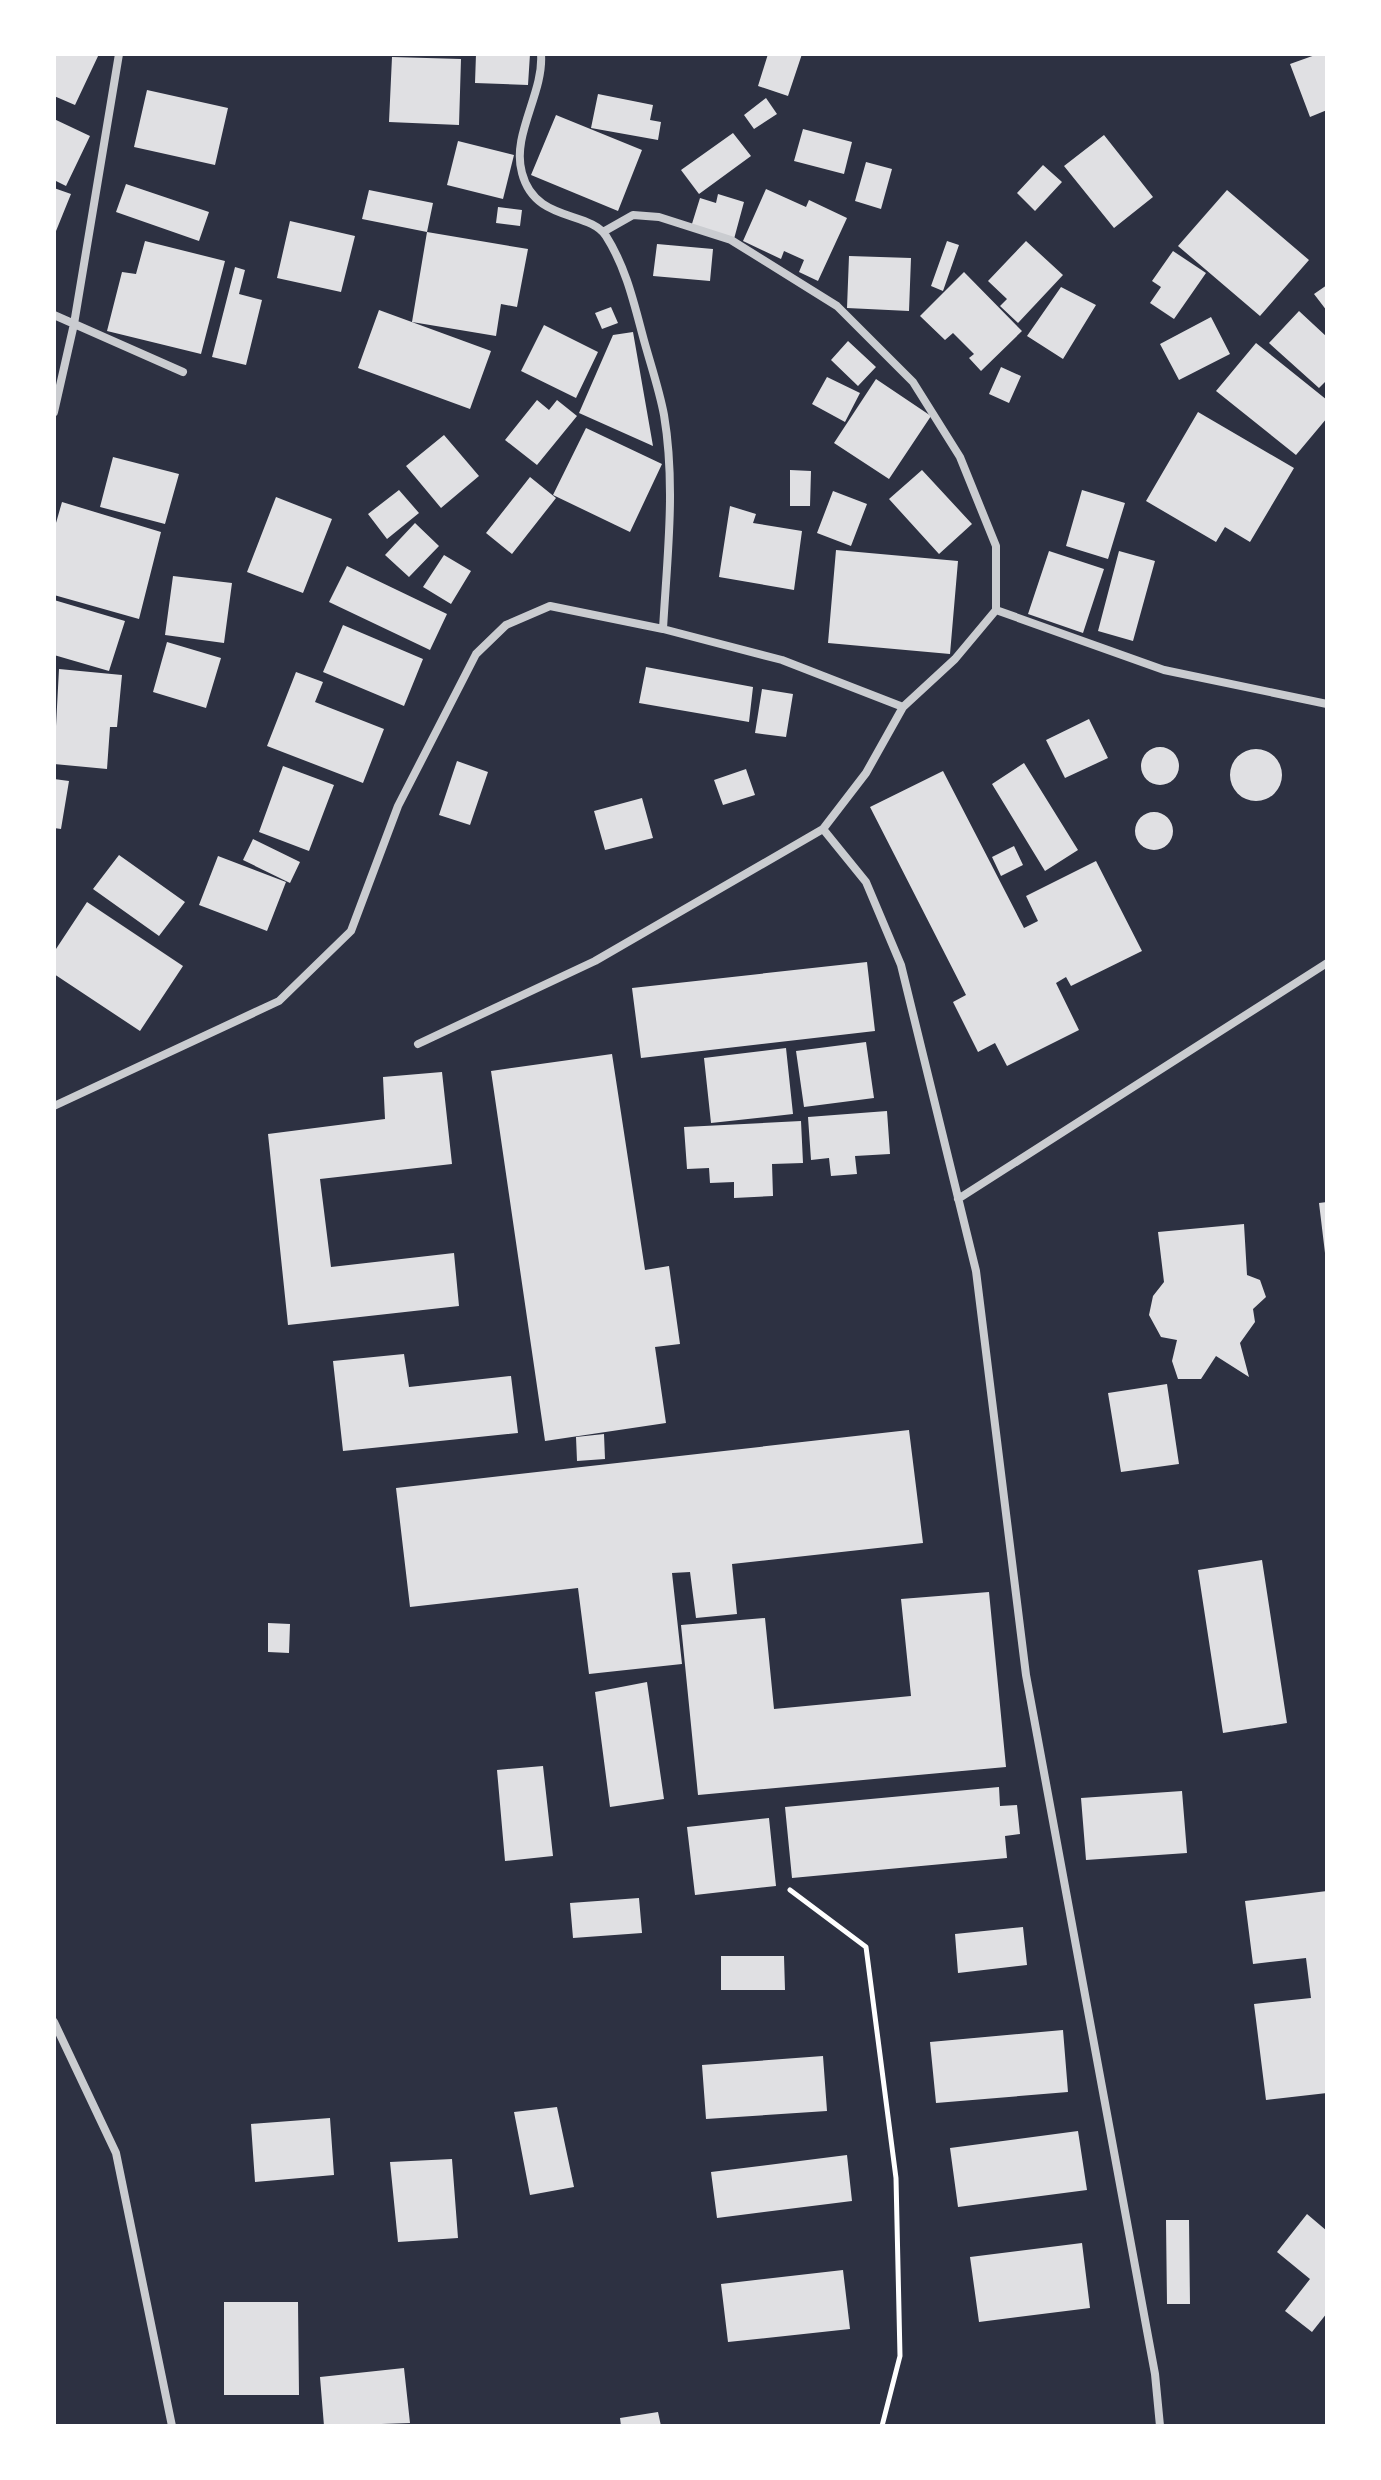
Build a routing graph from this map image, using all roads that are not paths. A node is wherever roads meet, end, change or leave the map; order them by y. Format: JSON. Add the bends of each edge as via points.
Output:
{"nodes":[{"id":1,"x":119,"y":54,"type":"edge"},
{"id":2,"x":541,"y":54,"type":"edge"},
{"id":3,"x":603,"y":232,"type":"junction"},
{"id":4,"x":54,"y":315,"type":"edge"},
{"id":5,"x":74,"y":324,"type":"junction"},
{"id":6,"x":183,"y":372,"type":"dead end"},
{"id":7,"x":54,"y":412,"type":"edge"},
{"id":8,"x":996,"y":610,"type":"junction"},
{"id":9,"x":663,"y":629,"type":"junction"},
{"id":10,"x":1327,"y":704,"type":"edge"},
{"id":11,"x":903,"y":707,"type":"junction"},
{"id":12,"x":823,"y":829,"type":"junction"},
{"id":13,"x":1327,"y":963,"type":"edge"},
{"id":14,"x":418,"y":1044,"type":"dead end"},
{"id":15,"x":54,"y":1106,"type":"edge"},
{"id":16,"x":958,"y":1199,"type":"junction"},
{"id":17,"x":54,"y":2022,"type":"edge"},
{"id":18,"x":172,"y":2426,"type":"edge"},
{"id":19,"x":1160,"y":2426,"type":"edge"}],
"edges":[{"from":1,"to":5,"type":"street"},
{"from":2,"to":3,"type":"street","via":[[521,173],[548,209]]},
{"from":3,"to":8,"type":"street","via":[[633,215],[659,217],[731,240],[837,306],[913,382],[960,457],[996,546]]},
{"from":3,"to":9,"type":"street","via":[[624,272],[664,415],[671,494]]},
{"from":4,"to":5,"type":"street"},
{"from":5,"to":6,"type":"street"},
{"from":5,"to":7,"type":"street"},
{"from":8,"to":10,"type":"street","via":[[1164,670]]},
{"from":8,"to":11,"type":"street","via":[[955,659]]},
{"from":9,"to":11,"type":"street","via":[[782,660]]},
{"from":9,"to":15,"type":"street","via":[[550,606],[506,625],[476,654],[398,806],[351,931],[279,1001]]},
{"from":11,"to":12,"type":"street","via":[[866,773]]},
{"from":12,"to":14,"type":"street","via":[[595,961]]},
{"from":12,"to":16,"type":"street","via":[[866,882],[901,965]]},
{"from":13,"to":16,"type":"street"},
{"from":16,"to":19,"type":"street","via":[[976,1271],[1026,1675],[1155,2374]]},
{"from":17,"to":18,"type":"street","via":[[116,2153]]}]}
